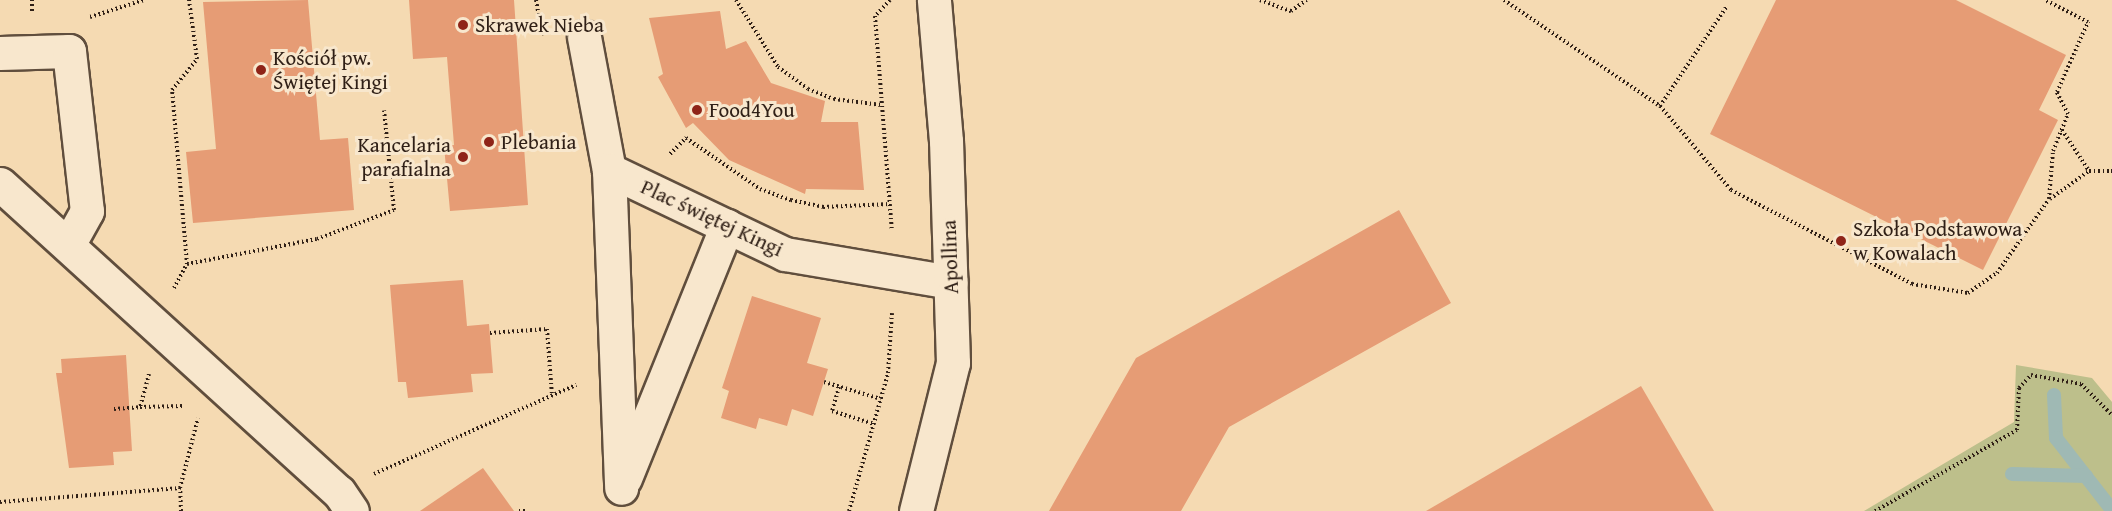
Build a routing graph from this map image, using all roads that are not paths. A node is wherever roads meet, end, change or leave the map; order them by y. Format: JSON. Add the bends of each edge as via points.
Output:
{"nodes":[{"id":1,"x":934,"y":0,"type":"edge"},
{"id":2,"x":584,"y":37,"type":"dead end"},
{"id":3,"x":0,"y":53,"type":"edge"},
{"id":4,"x":609,"y":170,"type":"junction"},
{"id":5,"x":0,"y":184,"type":"edge"},
{"id":6,"x":727,"y":226,"type":"junction"},
{"id":7,"x":68,"y":245,"type":"junction"},
{"id":8,"x":951,"y":282,"type":"junction"},
{"id":9,"x":345,"y":502,"type":"edge"},
{"id":10,"x":916,"y":511,"type":"edge"}],
"edges":[{"from":1,"to":8,"type":"street","name":"Apollina"},
{"from":2,"to":4,"type":"street"},
{"from":3,"to":7,"type":"street","via":[[69,51],[87,211]]},
{"from":4,"to":6,"type":"street","name":"Plac świętej Kingi"},
{"from":4,"to":6,"type":"street","via":[[621,488]]},
{"from":5,"to":7,"type":"street"},
{"from":6,"to":8,"type":"street","name":"Plac świętej Kingi","via":[[785,254]]},
{"from":7,"to":9,"type":"street"},
{"from":8,"to":10,"type":"street","name":"Apollina","via":[[953,363]]}]}
